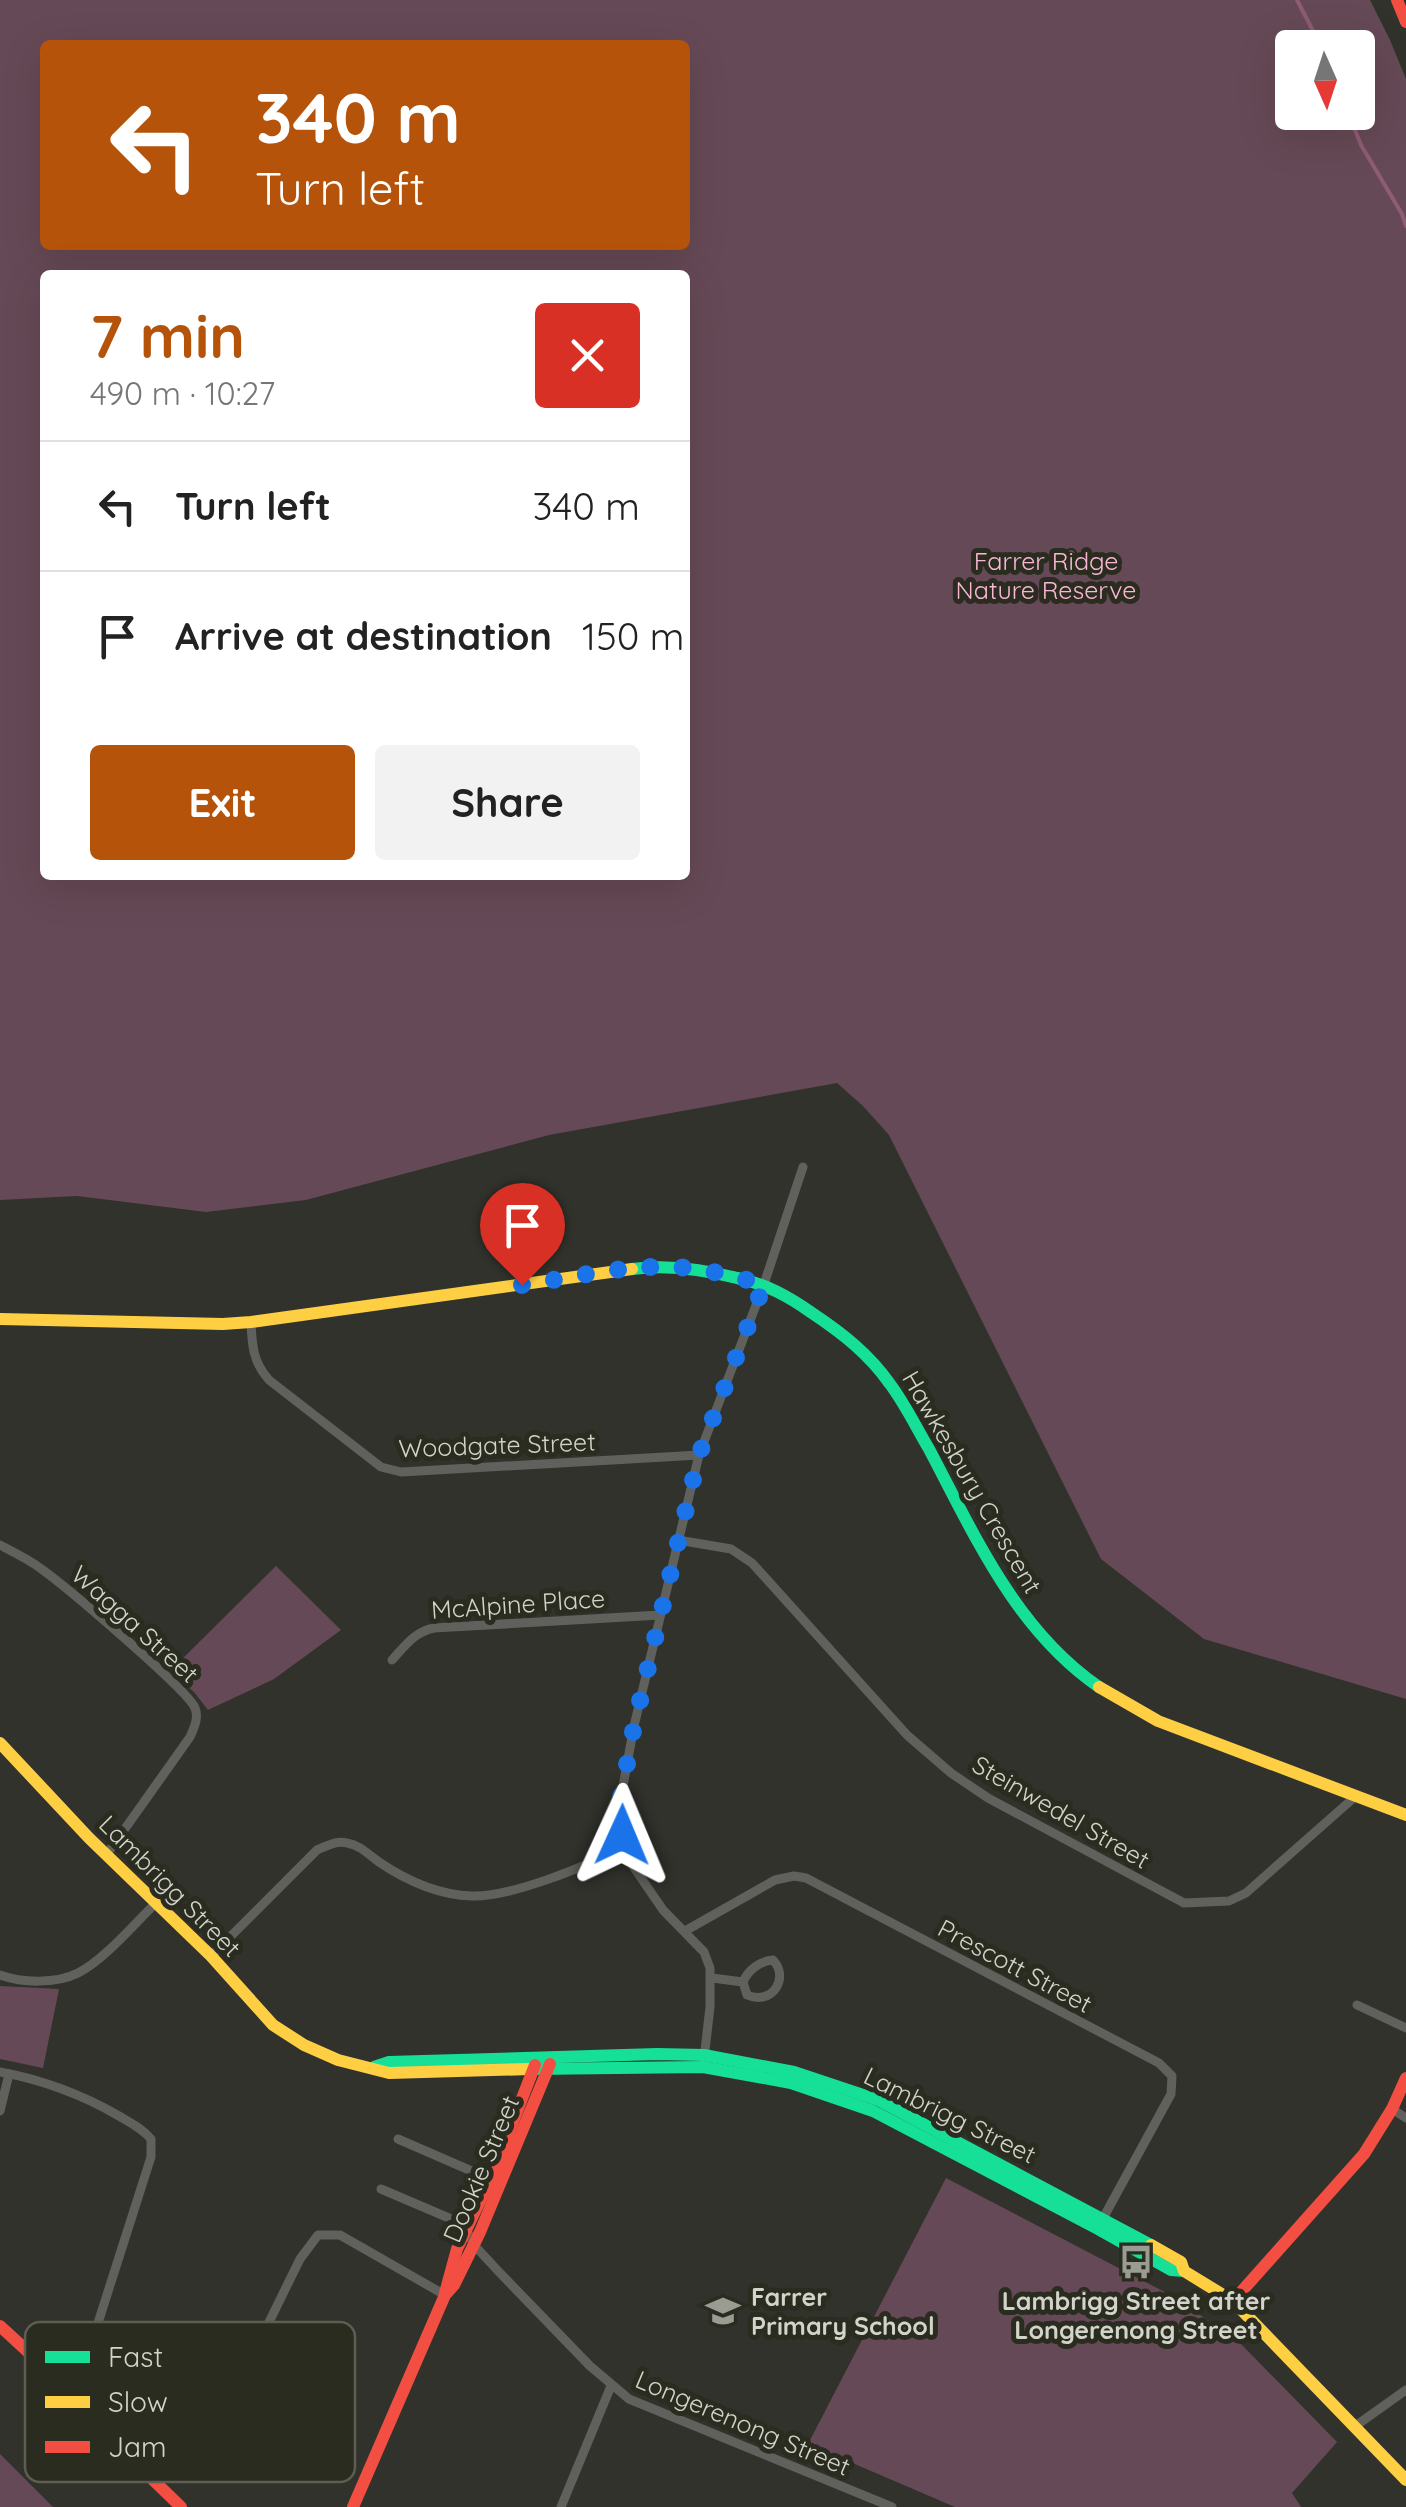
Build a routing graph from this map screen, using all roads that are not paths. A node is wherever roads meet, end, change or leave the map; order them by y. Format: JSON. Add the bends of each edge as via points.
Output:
{"nodes":[{"id":1,"x":1396,"y":0,"type":"edge"},
{"id":2,"x":1406,"y":22,"type":"edge"},
{"id":3,"x":803,"y":1167,"type":"dead end"},
{"id":4,"x":764,"y":1284,"type":"junction"},
{"id":5,"x":0,"y":1319,"type":"edge"},
{"id":6,"x":251,"y":1322,"type":"junction"},
{"id":7,"x":699,"y":1455,"type":"junction"},
{"id":8,"x":678,"y":1540,"type":"junction"},
{"id":9,"x":0,"y":1544,"type":"edge"},
{"id":10,"x":660,"y":1614,"type":"junction"},
{"id":11,"x":392,"y":1660,"type":"dead end"},
{"id":12,"x":0,"y":1743,"type":"edge"},
{"id":13,"x":1356,"y":1795,"type":"junction"},
{"id":14,"x":1406,"y":1814,"type":"edge"},
{"id":15,"x":625,"y":1848,"type":"junction"},
{"id":16,"x":107,"y":1854,"type":"junction"},
{"id":17,"x":156,"y":1904,"type":"junction"},
{"id":18,"x":685,"y":1931,"type":"junction"},
{"id":19,"x":211,"y":1956,"type":"junction"},
{"id":20,"x":0,"y":1975,"type":"edge"},
{"id":21,"x":712,"y":1978,"type":"junction"},
{"id":22,"x":743,"y":1982,"type":"junction"},
{"id":23,"x":1356,"y":2006,"type":"dead end"},
{"id":24,"x":1406,"y":2028,"type":"edge"},
{"id":25,"x":704,"y":2061,"type":"junction"},
{"id":26,"x":543,"y":2063,"type":"junction"},
{"id":27,"x":4,"y":2073,"type":"edge"},
{"id":28,"x":1406,"y":2078,"type":"edge"},
{"id":29,"x":1392,"y":2109,"type":"junction"},
{"id":30,"x":0,"y":2111,"type":"edge"},
{"id":31,"x":1406,"y":2118,"type":"edge"},
{"id":32,"x":398,"y":2139,"type":"dead end"},
{"id":33,"x":490,"y":2179,"type":"junction"},
{"id":34,"x":381,"y":2189,"type":"dead end"},
{"id":35,"x":1100,"y":2223,"type":"junction"},
{"id":36,"x":466,"y":2230,"type":"junction"},
{"id":37,"x":474,"y":2244,"type":"junction"},
{"id":38,"x":445,"y":2295,"type":"junction"},
{"id":39,"x":1233,"y":2301,"type":"junction"},
{"id":40,"x":98,"y":2322,"type":"edge"},
{"id":41,"x":270,"y":2322,"type":"edge"},
{"id":42,"x":0,"y":2326,"type":"edge"},
{"id":43,"x":25,"y":2349,"type":"edge"},
{"id":44,"x":611,"y":2386,"type":"junction"},
{"id":45,"x":1406,"y":2390,"type":"edge"},
{"id":46,"x":1354,"y":2427,"type":"junction"},
{"id":47,"x":1406,"y":2480,"type":"edge"},
{"id":48,"x":157,"y":2482,"type":"edge"},
{"id":49,"x":181,"y":2507,"type":"edge"},
{"id":50,"x":353,"y":2507,"type":"edge"},
{"id":51,"x":560,"y":2507,"type":"edge"},
{"id":52,"x":892,"y":2507,"type":"edge"}],
"edges":[{"from":1,"to":2,"type":"street"},
{"from":3,"to":4,"type":"street"},
{"from":4,"to":6,"type":"street","name":"Hawkesbury Crescent","via":[[650,1267]]},
{"from":4,"to":7,"type":"street"},
{"from":4,"to":13,"type":"street","name":"Hawkesbury Crescent","via":[[842,1332],[890,1382],[1008,1594],[1060,1656],[1158,1721]]},
{"from":5,"to":6,"type":"street","name":"Hawkesbury Crescent"},
{"from":6,"to":7,"type":"street","name":"Woodgate Street","via":[[253,1356],[269,1380],[390,1470]]},
{"from":7,"to":8,"type":"street"},
{"from":8,"to":10,"type":"street"},
{"from":8,"to":13,"type":"street","name":"Steinwedel Street","via":[[731,1549],[752,1563],[907,1735],[951,1772],[1009,1811],[1184,1903],[1229,1901],[1246,1893]]},
{"from":9,"to":16,"type":"street","name":"Wagga Street","via":[[40,1568],[194,1706],[190,1737]]},
{"from":10,"to":11,"type":"street","name":"McAlpine Place","via":[[422,1630]]},
{"from":10,"to":15,"type":"street","via":[[621,1797]]},
{"from":12,"to":16,"type":"street","name":"Lambrigg Street"},
{"from":13,"to":14,"type":"street","name":"Hawkesbury Crescent"},
{"from":15,"to":18,"type":"street","via":[[641,1881]]},
{"from":15,"to":19,"type":"street","via":[[509,1892],[474,1896],[424,1886],[340,1842],[318,1850]]},
{"from":16,"to":17,"type":"street","name":"Lambrigg Street"},
{"from":17,"to":19,"type":"street","name":"Lambrigg Street"},
{"from":17,"to":20,"type":"street","via":[[79,1973],[37,1980]]},
{"from":18,"to":21,"type":"street","via":[[704,1952]]},
{"from":18,"to":35,"type":"street","name":"Prescott Street","via":[[775,1880],[806,1878],[1158,2063],[1172,2076],[1171,2094]]},
{"from":19,"to":26,"type":"street","name":"Lambrigg Street","via":[[273,2025],[338,2060],[389,2073]]},
{"from":21,"to":22,"type":"street"},
{"from":21,"to":25,"type":"street"},
{"from":22,"to":22,"type":"street","via":[[763,1962],[780,1968],[767,1997],[747,1995]]},
{"from":23,"to":24,"type":"street"},
{"from":25,"to":26,"type":"street","name":"Lambrigg Street","via":[[657,2054]]},
{"from":25,"to":35,"type":"street","name":"Lambrigg Street","via":[[794,2072],[878,2100]]},
{"from":26,"to":33,"type":"street","name":"Dookie Street"},
{"from":26,"to":37,"type":"street","name":"Dookie Street"},
{"from":27,"to":30,"type":"street"},
{"from":27,"to":40,"type":"street","via":[[94,2101],[152,2139]]},
{"from":28,"to":29,"type":"street"},
{"from":29,"to":31,"type":"street"},
{"from":29,"to":39,"type":"street","via":[[1356,2163]]},
{"from":32,"to":33,"type":"street"},
{"from":33,"to":36,"type":"street","name":"Dookie Street"},
{"from":34,"to":36,"type":"street"},
{"from":35,"to":39,"type":"street","name":"Lambrigg Street","via":[[1181,2262],[1184,2271]]},
{"from":36,"to":37,"type":"street","name":"Longerenong Street"},
{"from":36,"to":38,"type":"street","name":"Dookie Street"},
{"from":37,"to":38,"type":"street","name":"Dookie Street"},
{"from":37,"to":44,"type":"street","name":"Longerenong Street"},
{"from":38,"to":41,"type":"street","via":[[340,2236],[318,2234]]},
{"from":38,"to":50,"type":"street","name":"Dookie Street"},
{"from":39,"to":46,"type":"street","name":"Lambrigg Street"},
{"from":42,"to":43,"type":"street"},
{"from":44,"to":51,"type":"street"},
{"from":44,"to":52,"type":"street","name":"Longerenong Street"},
{"from":45,"to":46,"type":"street"},
{"from":46,"to":47,"type":"street","name":"Lambrigg Street"},
{"from":48,"to":49,"type":"street"}]}
